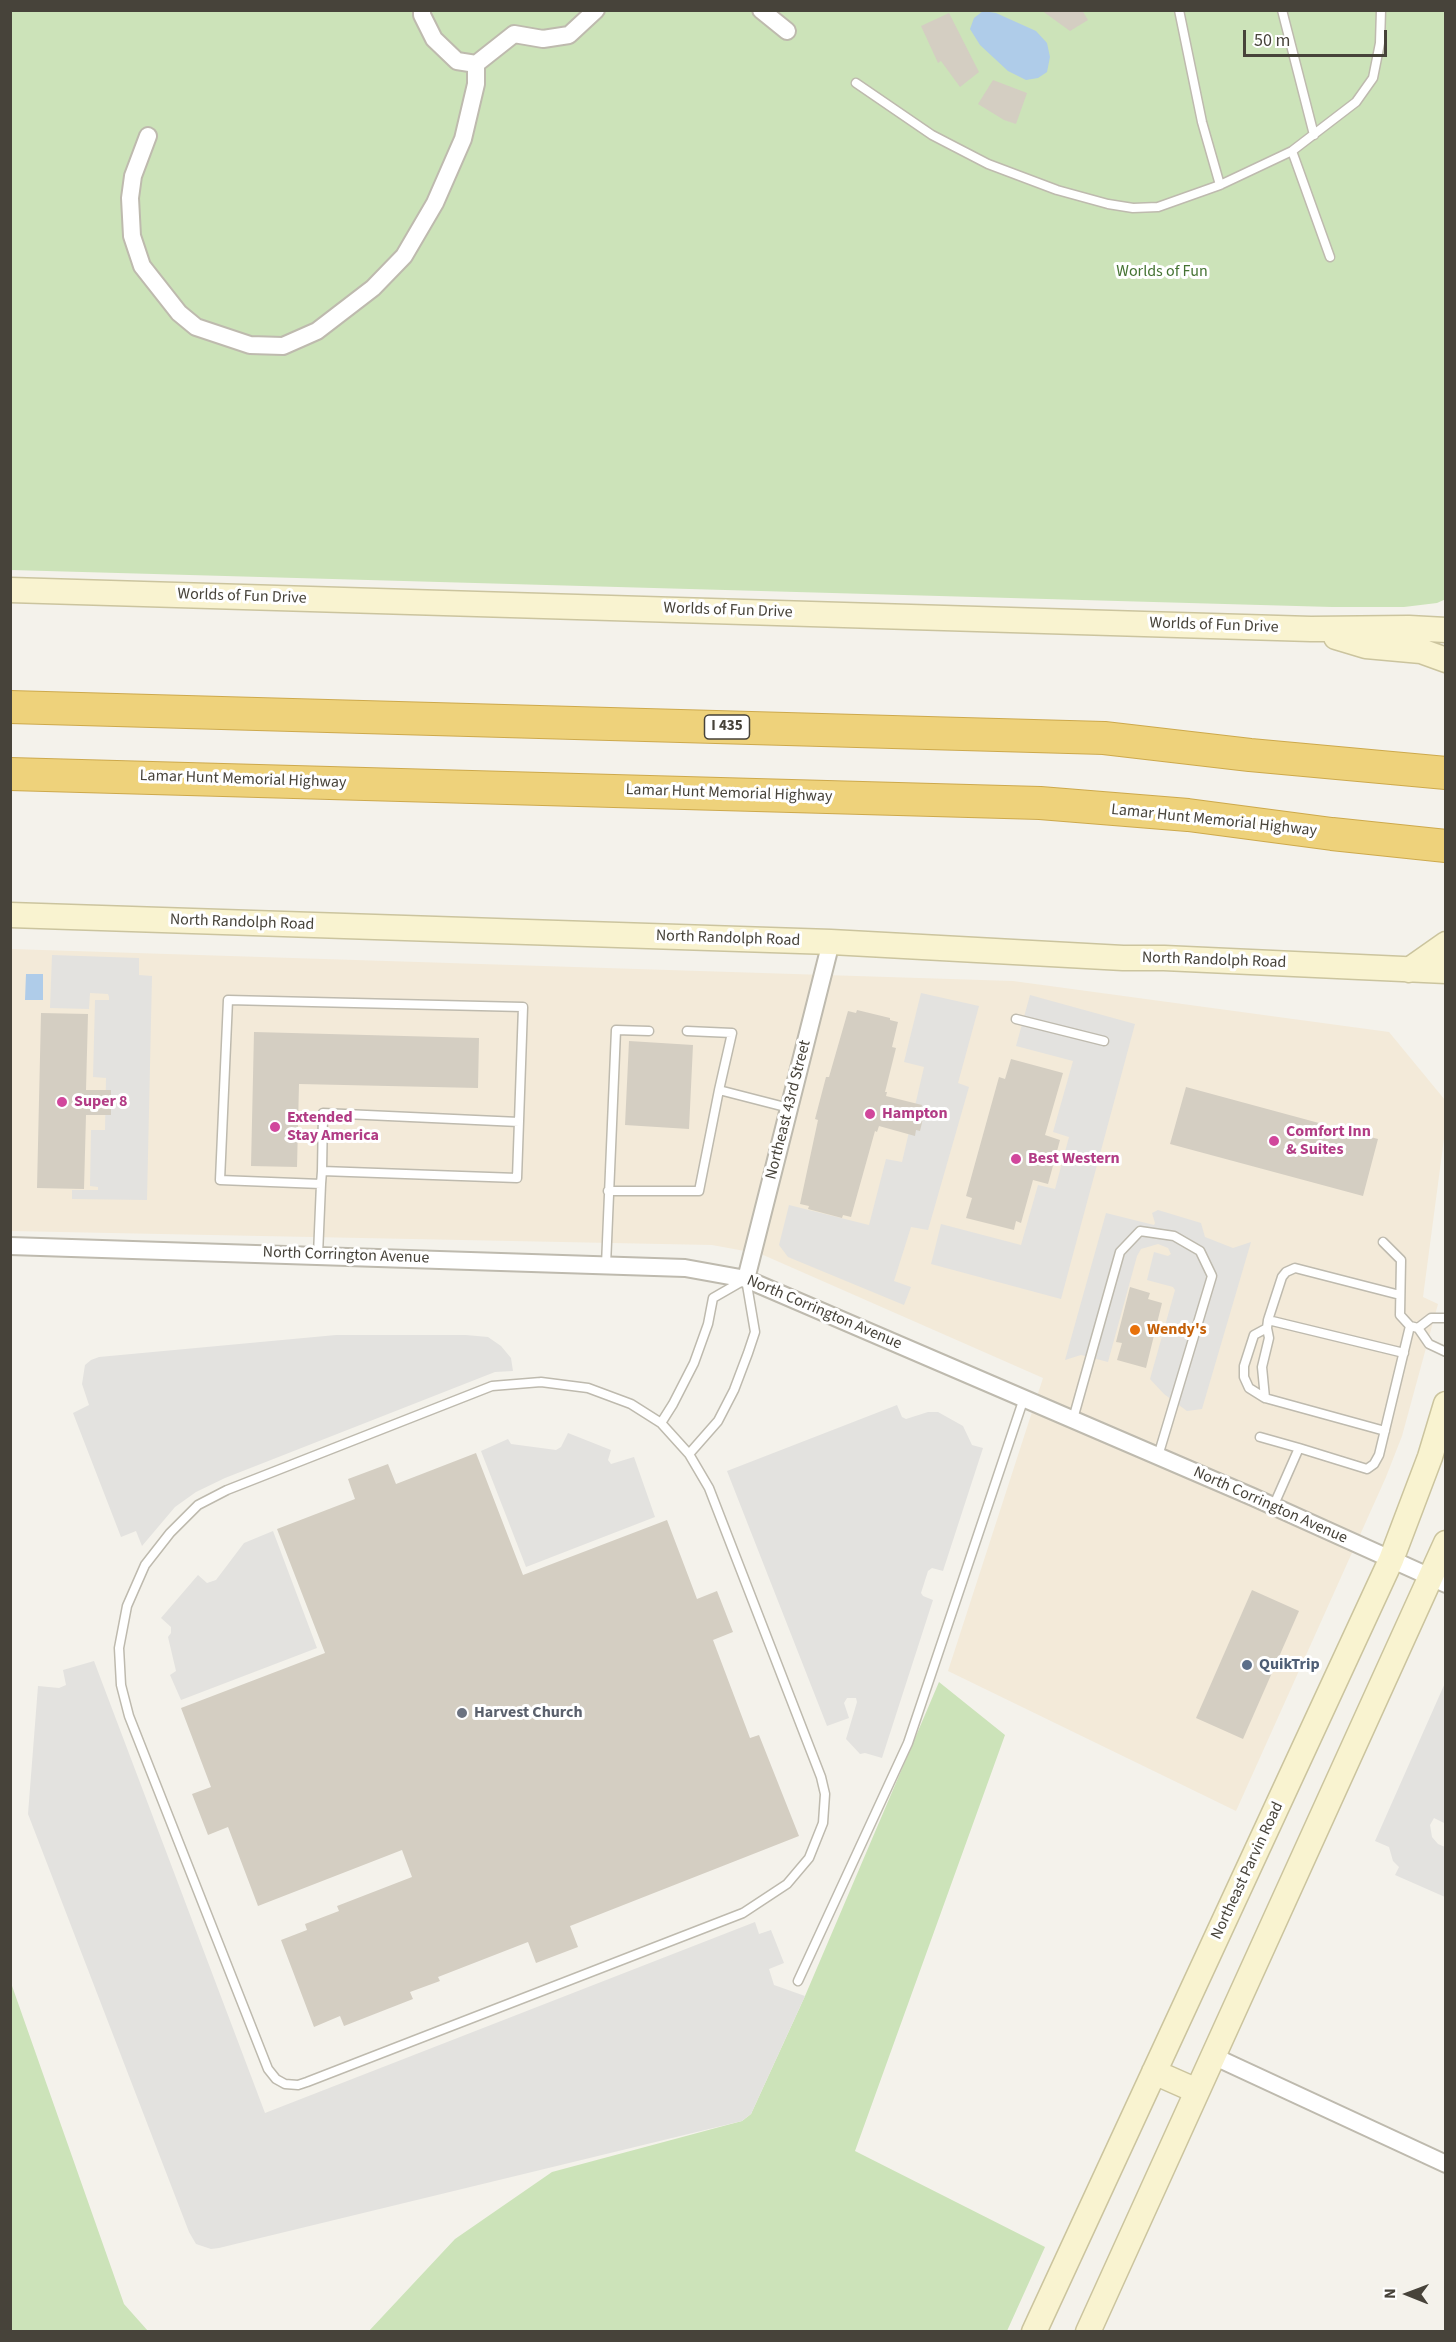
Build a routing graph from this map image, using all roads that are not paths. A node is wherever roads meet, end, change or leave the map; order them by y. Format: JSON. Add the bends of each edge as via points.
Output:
{"nodes":[{"id":1,"x":422,"y":10,"type":"edge"},
{"id":2,"x":596,"y":10,"type":"edge"},
{"id":3,"x":761,"y":10,"type":"edge"},
{"id":4,"x":1179,"y":10,"type":"edge"},
{"id":5,"x":1282,"y":10,"type":"edge"},
{"id":6,"x":1381,"y":10,"type":"edge"},
{"id":7,"x":788,"y":31,"type":"dead end"},
{"id":8,"x":476,"y":64,"type":"junction"},
{"id":9,"x":856,"y":83,"type":"dead end"},
{"id":10,"x":1314,"y":135,"type":"junction"},
{"id":11,"x":148,"y":136,"type":"dead end"},
{"id":12,"x":1292,"y":151,"type":"junction"},
{"id":13,"x":1220,"y":185,"type":"junction"},
{"id":14,"x":1330,"y":257,"type":"dead end"},
{"id":15,"x":10,"y":590,"type":"edge"},
{"id":16,"x":1446,"y":617,"type":"edge"},
{"id":17,"x":1409,"y":628,"type":"junction"},
{"id":18,"x":1311,"y":629,"type":"junction"},
{"id":19,"x":1446,"y":630,"type":"edge"},
{"id":20,"x":1446,"y":660,"type":"edge"},
{"id":21,"x":10,"y":707,"type":"edge"},
{"id":22,"x":1444,"y":772,"type":"edge"},
{"id":23,"x":10,"y":774,"type":"edge"},
{"id":24,"x":1439,"y":845,"type":"edge"},
{"id":25,"x":10,"y":915,"type":"edge"},
{"id":26,"x":831,"y":942,"type":"junction"},
{"id":27,"x":1446,"y":944,"type":"edge"},
{"id":28,"x":1409,"y":970,"type":"junction"},
{"id":29,"x":1446,"y":972,"type":"edge"},
{"id":30,"x":1446,"y":987,"type":"edge"},
{"id":31,"x":1016,"y":1019,"type":"dead end"},
{"id":32,"x":649,"y":1031,"type":"dead end"},
{"id":33,"x":687,"y":1031,"type":"dead end"},
{"id":34,"x":1104,"y":1041,"type":"dead end"},
{"id":35,"x":719,"y":1090,"type":"junction"},
{"id":36,"x":789,"y":1108,"type":"junction"},
{"id":37,"x":519,"y":1122,"type":"junction"},
{"id":38,"x":321,"y":1171,"type":"junction"},
{"id":39,"x":321,"y":1184,"type":"junction"},
{"id":40,"x":608,"y":1191,"type":"junction"},
{"id":41,"x":1383,"y":1242,"type":"dead end"},
{"id":42,"x":10,"y":1246,"type":"edge"},
{"id":43,"x":318,"y":1255,"type":"junction"},
{"id":44,"x":606,"y":1265,"type":"junction"},
{"id":45,"x":746,"y":1279,"type":"junction"},
{"id":46,"x":1400,"y":1295,"type":"junction"},
{"id":47,"x":1446,"y":1318,"type":"edge"},
{"id":48,"x":1268,"y":1324,"type":"junction"},
{"id":49,"x":1414,"y":1327,"type":"junction"},
{"id":50,"x":1446,"y":1352,"type":"edge"},
{"id":51,"x":1404,"y":1353,"type":"junction"},
{"id":52,"x":1024,"y":1398,"type":"junction"},
{"id":53,"x":1266,"y":1398,"type":"junction"},
{"id":54,"x":1446,"y":1404,"type":"edge"},
{"id":55,"x":1072,"y":1419,"type":"junction"},
{"id":56,"x":661,"y":1424,"type":"junction"},
{"id":57,"x":1385,"y":1431,"type":"junction"},
{"id":58,"x":1260,"y":1437,"type":"dead end"},
{"id":59,"x":1299,"y":1448,"type":"junction"},
{"id":60,"x":689,"y":1454,"type":"junction"},
{"id":61,"x":1158,"y":1456,"type":"junction"},
{"id":62,"x":1273,"y":1508,"type":"junction"},
{"id":63,"x":1446,"y":1543,"type":"edge"},
{"id":64,"x":1391,"y":1560,"type":"junction"},
{"id":65,"x":1438,"y":1581,"type":"edge"},
{"id":66,"x":798,"y":1981,"type":"dead end"},
{"id":67,"x":1213,"y":2056,"type":"junction"},
{"id":68,"x":1154,"y":2072,"type":"junction"},
{"id":69,"x":1197,"y":2091,"type":"junction"},
{"id":70,"x":1446,"y":2164,"type":"edge"},
{"id":71,"x":1034,"y":2331,"type":"edge"},
{"id":72,"x":1088,"y":2331,"type":"edge"}],
"edges":[{"from":1,"to":8,"type":"street","via":[[434,39],[457,61]]},
{"from":2,"to":8,"type":"street","via":[[570,35],[543,39],[514,34]]},
{"from":3,"to":7,"type":"street"},
{"from":4,"to":13,"type":"lane","via":[[1202,122]]},
{"from":5,"to":10,"type":"lane"},
{"from":6,"to":10,"type":"lane","via":[[1373,78],[1356,102]]},
{"from":8,"to":11,"type":"street","via":[[476,84],[463,139],[435,203],[404,256],[373,288],[317,331],[283,346],[250,345],[196,327],[179,314],[142,266],[132,236],[130,198],[133,176]]},
{"from":9,"to":13,"type":"lane","via":[[932,135],[988,164],[1057,190],[1133,208],[1169,204]]},
{"from":10,"to":12,"type":"lane"},
{"from":12,"to":13,"type":"lane"},
{"from":12,"to":14,"type":"lane"},
{"from":15,"to":18,"type":"main road","name":"Worlds of Fun Drive"},
{"from":16,"to":17,"type":"main road"},
{"from":17,"to":18,"type":"main road","name":"Worlds of Fun Drive"},
{"from":17,"to":19,"type":"main road","name":"Worlds of Fun Drive"},
{"from":18,"to":20,"type":"main road","via":[[1366,646],[1421,651]]},
{"from":21,"to":22,"type":"highway","number":"I 435","via":[[1104,738]]},
{"from":23,"to":24,"type":"highway","name":"Lamar Hunt Memorial Highway","via":[[1040,803],[1188,815]]},
{"from":25,"to":26,"type":"main road","name":"North Randolph Road"},
{"from":26,"to":28,"type":"main road","name":"North Randolph Road"},
{"from":26,"to":36,"type":"street","name":"Northeast 43rd Street"},
{"from":27,"to":28,"type":"main road"},
{"from":28,"to":29,"type":"main road","name":"North Randolph Road"},
{"from":28,"to":30,"type":"main road"},
{"from":31,"to":34,"type":"lane"},
{"from":32,"to":40,"type":"lane","via":[[616,1030]]},
{"from":33,"to":35,"type":"lane","via":[[732,1033]]},
{"from":35,"to":36,"type":"lane"},
{"from":35,"to":40,"type":"lane","via":[[699,1191]]},
{"from":36,"to":45,"type":"street","name":"Northeast 43rd Street"},
{"from":37,"to":38,"type":"lane","via":[[517,1178]]},
{"from":37,"to":38,"type":"lane","via":[[323,1113]]},
{"from":37,"to":39,"type":"lane","via":[[523,1007],[228,1000],[220,1180]]},
{"from":38,"to":39,"type":"lane"},
{"from":39,"to":43,"type":"lane"},
{"from":40,"to":44,"type":"lane"},
{"from":41,"to":46,"type":"lane","via":[[1401,1260]]},
{"from":42,"to":43,"type":"street","name":"North Corrington Avenue"},
{"from":43,"to":44,"type":"street","name":"North Corrington Avenue"},
{"from":44,"to":45,"type":"street","name":"North Corrington Avenue","via":[[684,1268]]},
{"from":45,"to":52,"type":"street","name":"North Corrington Avenue"},
{"from":45,"to":56,"type":"lane","via":[[713,1298],[694,1363]]},
{"from":45,"to":60,"type":"lane","via":[[754,1332],[748,1353],[718,1421]]},
{"from":46,"to":48,"type":"lane","via":[[1295,1268],[1282,1277]]},
{"from":46,"to":49,"type":"lane","via":[[1400,1315]]},
{"from":47,"to":49,"type":"lane","via":[[1431,1318]]},
{"from":48,"to":51,"type":"lane"},
{"from":48,"to":53,"type":"lane","via":[[1263,1367]]},
{"from":48,"to":53,"type":"lane","via":[[1254,1335],[1244,1365],[1249,1388]]},
{"from":49,"to":50,"type":"lane","via":[[1429,1344]]},
{"from":49,"to":51,"type":"lane"},
{"from":51,"to":57,"type":"lane"},
{"from":52,"to":55,"type":"street","name":"North Corrington Avenue"},
{"from":52,"to":66,"type":"lane","via":[[908,1743]]},
{"from":53,"to":57,"type":"lane"},
{"from":54,"to":64,"type":"main road","name":"Northeast Parvin Road"},
{"from":55,"to":61,"type":"street","name":"North Corrington Avenue"},
{"from":55,"to":61,"type":"lane","via":[[1120,1252],[1140,1231],[1174,1236],[1200,1251],[1212,1276]]},
{"from":56,"to":60,"type":"lane"},
{"from":56,"to":60,"type":"lane","via":[[631,1404],[588,1388],[541,1382],[492,1386],[227,1490],[198,1505],[146,1565],[127,1606],[119,1648],[121,1685],[129,1716],[268,2069],[276,2079],[298,2085],[743,1913],[787,1884],[809,1858],[823,1823],[825,1794],[821,1777],[713,1497]]},
{"from":57,"to":59,"type":"lane","via":[[1379,1455],[1367,1469]]},
{"from":58,"to":59,"type":"lane"},
{"from":59,"to":62,"type":"lane"},
{"from":61,"to":62,"type":"street","name":"North Corrington Avenue"},
{"from":62,"to":64,"type":"street","name":"North Corrington Avenue"},
{"from":63,"to":65,"type":"main road"},
{"from":64,"to":65,"type":"street","name":"North Corrington Avenue"},
{"from":64,"to":68,"type":"main road","name":"Northeast Parvin Road"},
{"from":65,"to":67,"type":"main road"},
{"from":67,"to":69,"type":"main road"},
{"from":67,"to":70,"type":"street"},
{"from":68,"to":69,"type":"main road"},
{"from":68,"to":71,"type":"main road","name":"Northeast Parvin Road"},
{"from":69,"to":72,"type":"main road"}]}
